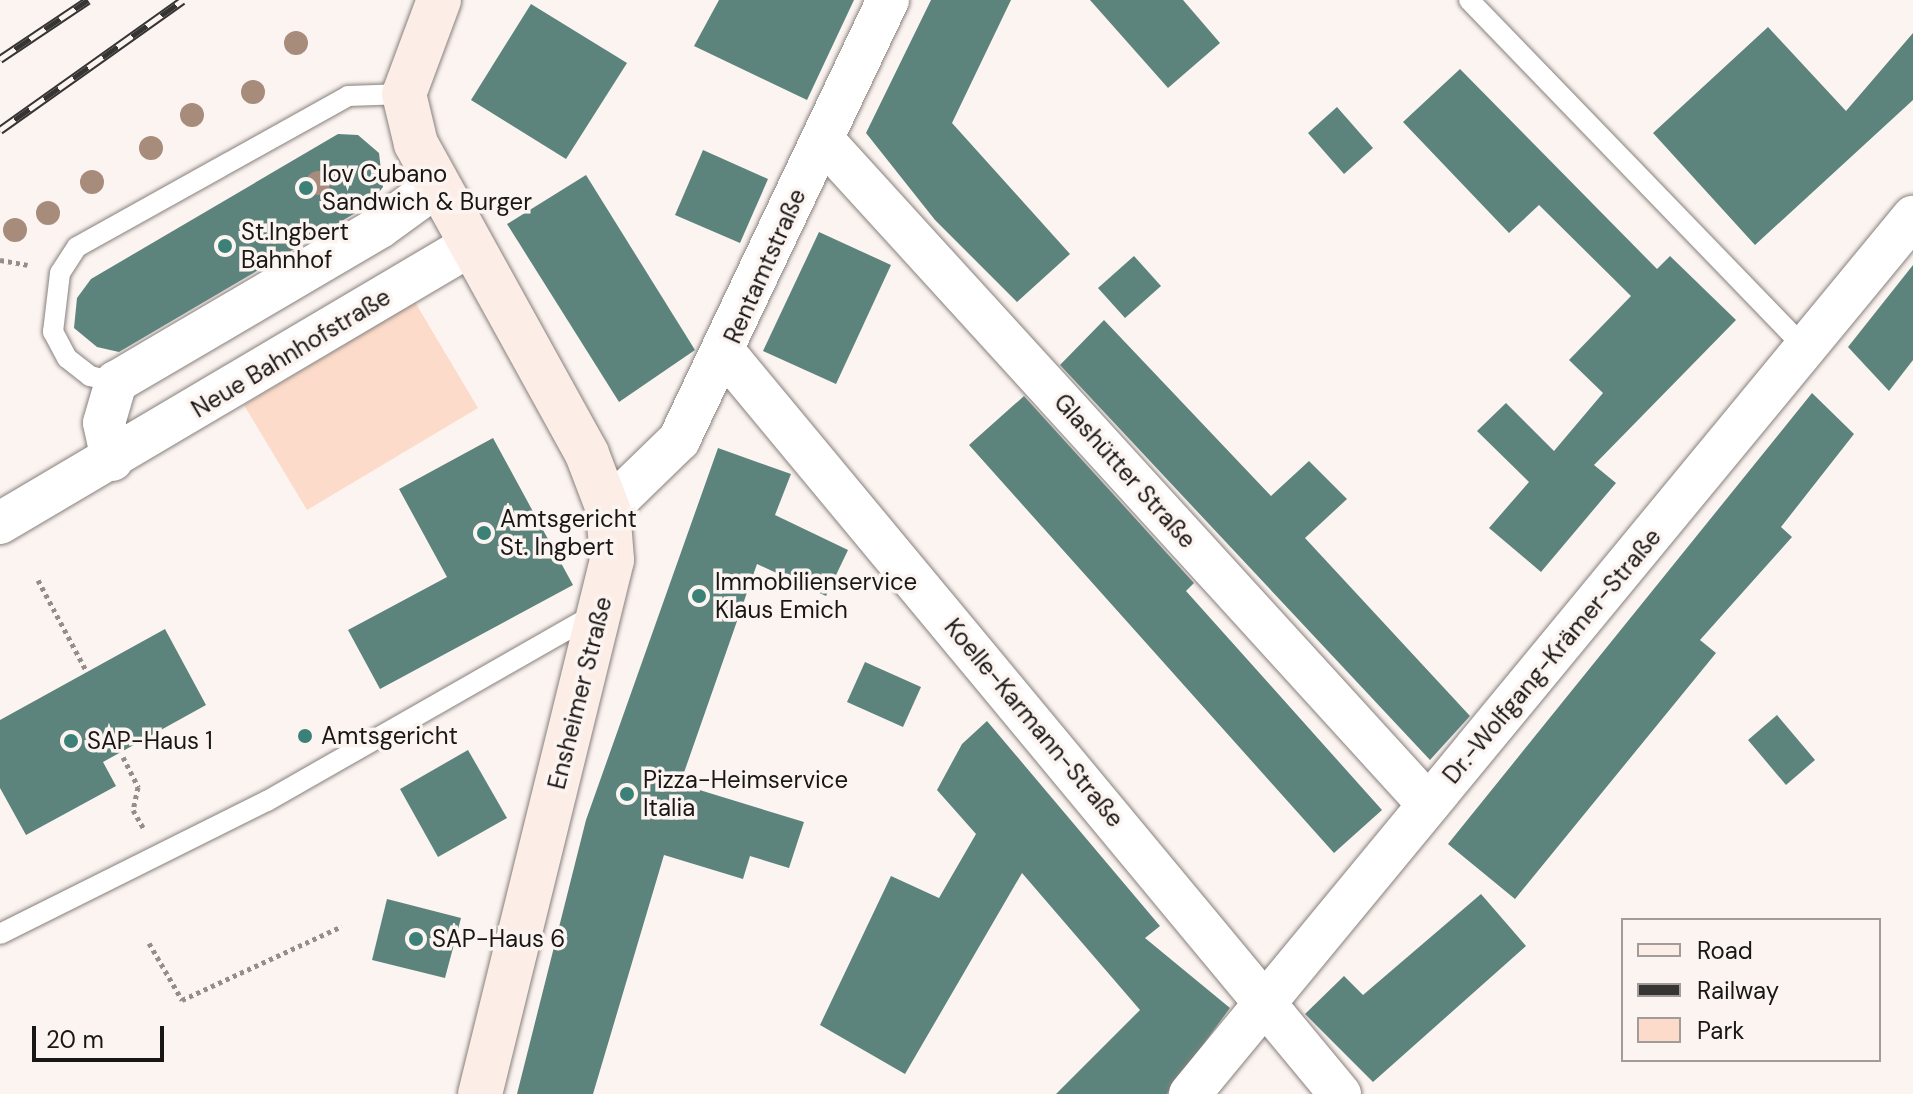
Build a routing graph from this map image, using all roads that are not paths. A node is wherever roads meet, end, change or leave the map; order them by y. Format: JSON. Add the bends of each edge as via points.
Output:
{"nodes":[{"id":1,"x":439,"y":0,"type":"edge"},
{"id":2,"x":888,"y":0,"type":"edge"},
{"id":3,"x":1469,"y":0,"type":"edge"},
{"id":4,"x":404,"y":94,"type":"junction"},
{"id":5,"x":822,"y":139,"type":"junction"},
{"id":6,"x":435,"y":187,"type":"junction"},
{"id":7,"x":1913,"y":217,"type":"edge"},
{"id":8,"x":469,"y":246,"type":"junction"},
{"id":9,"x":1808,"y":351,"type":"junction"},
{"id":10,"x":725,"y":353,"type":"junction"},
{"id":11,"x":116,"y":382,"type":"junction"},
{"id":12,"x":112,"y":460,"type":"junction"},
{"id":13,"x":608,"y":509,"type":"junction"},
{"id":14,"x":0,"y":523,"type":"edge"},
{"id":15,"x":602,"y":610,"type":"junction"},
{"id":16,"x":1428,"y":804,"type":"junction"},
{"id":17,"x":0,"y":934,"type":"edge"},
{"id":18,"x":1266,"y":1001,"type":"junction"},
{"id":19,"x":480,"y":1094,"type":"edge"},
{"id":20,"x":1190,"y":1094,"type":"edge"},
{"id":21,"x":1340,"y":1094,"type":"edge"}],
"edges":[{"from":1,"to":4,"type":"main road"},
{"from":2,"to":5,"type":"street","name":"Rentamtstraße"},
{"from":3,"to":9,"type":"lane"},
{"from":4,"to":6,"type":"main road","name":"Ensheimer Straße"},
{"from":4,"to":11,"type":"lane","via":[[348,96],[77,247],[60,273],[53,332],[67,358],[90,376]]},
{"from":5,"to":10,"type":"street","name":"Rentamtstraße"},
{"from":5,"to":16,"type":"street","name":"Glashütter Straße"},
{"from":6,"to":8,"type":"main road","name":"Ensheimer Straße"},
{"from":6,"to":11,"type":"street","via":[[380,227]]},
{"from":7,"to":9,"type":"street","name":"Dr.-Wolfgang-Krämer-Straße"},
{"from":8,"to":12,"type":"street","name":"Neue Bahnhofstraße"},
{"from":8,"to":13,"type":"main road","name":"Ensheimer Straße","via":[[536,356]]},
{"from":9,"to":16,"type":"street","name":"Dr.-Wolfgang-Krämer-Straße"},
{"from":10,"to":13,"type":"street","name":"Rentamtstraße","via":[[679,440]]},
{"from":10,"to":18,"type":"street","name":"Koelle-Karmann-Straße"},
{"from":11,"to":12,"type":"street","via":[[104,423]]},
{"from":12,"to":14,"type":"street","name":"Neue Bahnhofstraße"},
{"from":13,"to":15,"type":"main road","name":"Ensheimer Straße","via":[[612,560]]},
{"from":15,"to":17,"type":"lane","via":[[160,854]]},
{"from":15,"to":19,"type":"main road","name":"Ensheimer Straße"},
{"from":16,"to":18,"type":"street","name":"Dr.-Wolfgang-Krämer-Straße"},
{"from":18,"to":20,"type":"street","name":"Dr.-Wolfgang-Krämer-Straße"},
{"from":18,"to":21,"type":"street","name":"Koelle-Karmann-Straße"}]}
